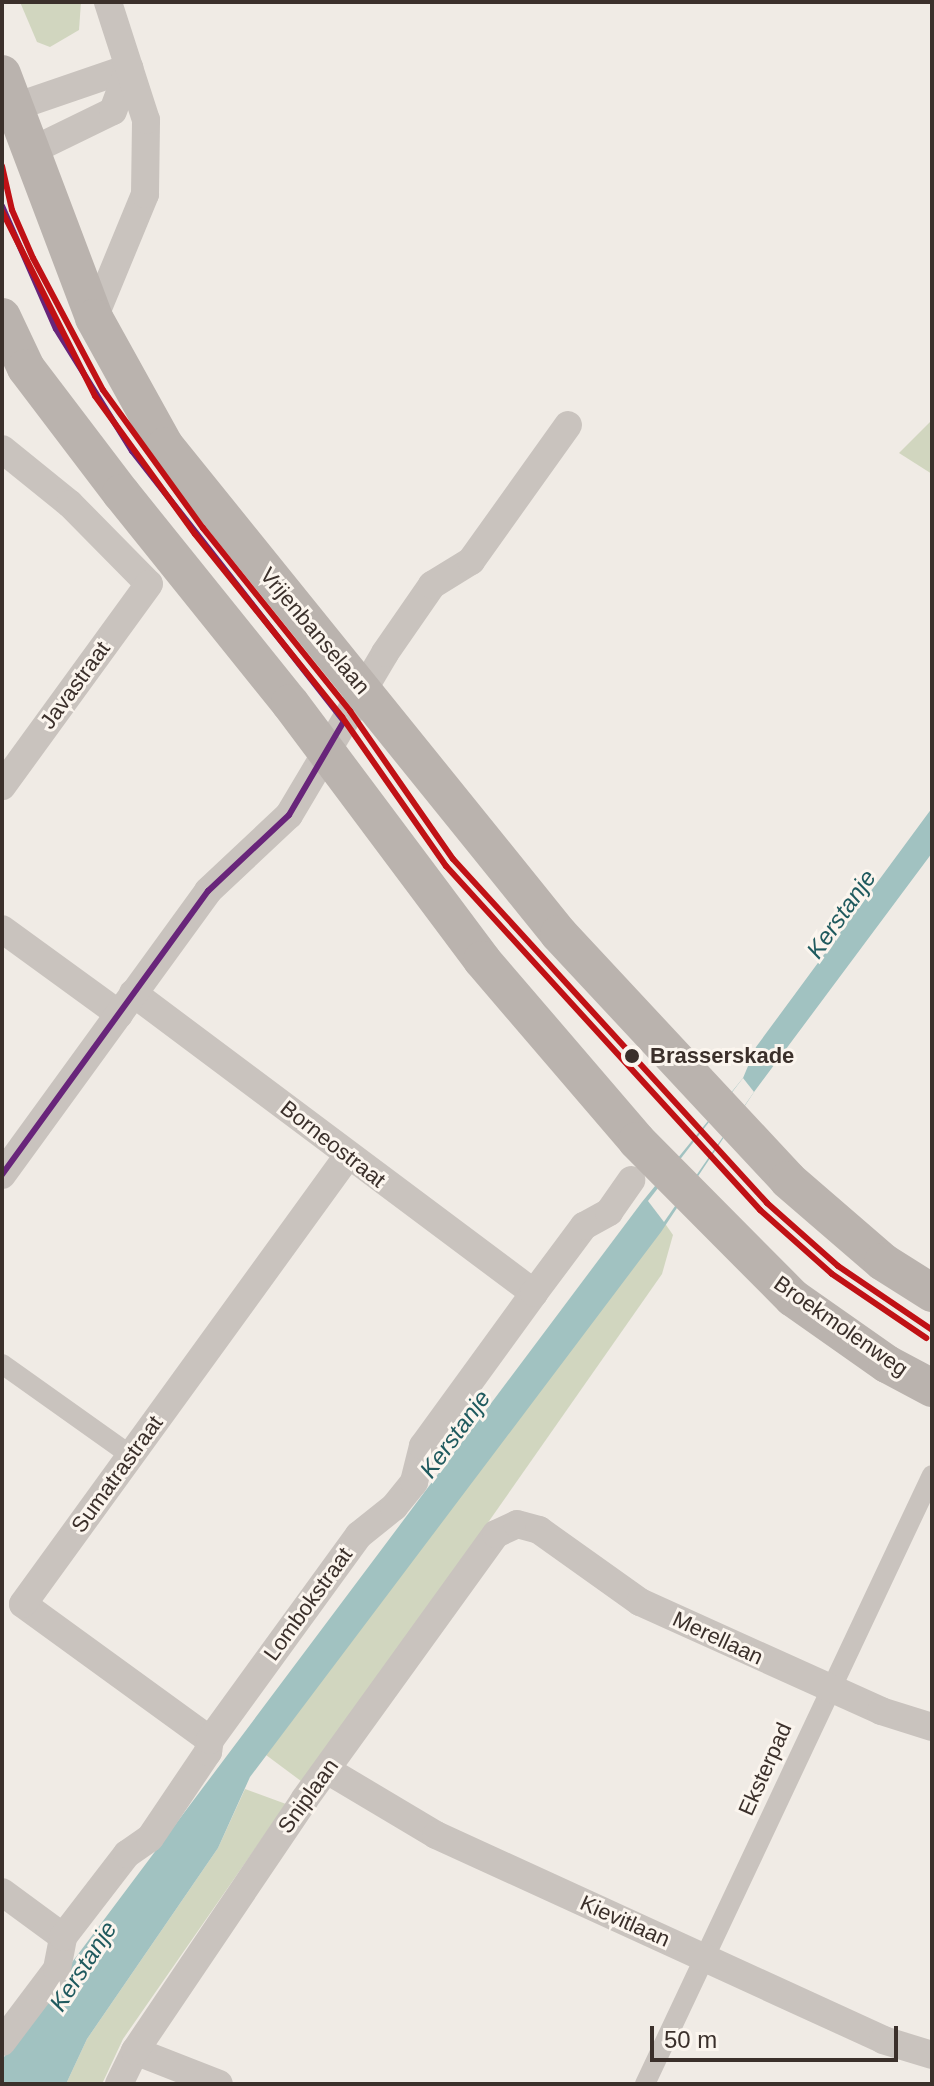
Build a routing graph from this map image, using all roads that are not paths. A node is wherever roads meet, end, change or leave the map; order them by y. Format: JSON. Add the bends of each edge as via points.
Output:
{"nodes":[{"id":1,"x":108,"y":2,"type":"edge"},
{"id":2,"x":129,"y":68,"type":"junction"},
{"id":3,"x":5,"y":98,"type":"edge"},
{"id":4,"x":15,"y":157,"type":"edge"},
{"id":5,"x":2,"y":317,"type":"edge"},
{"id":6,"x":94,"y":318,"type":"junction"},
{"id":7,"x":568,"y":425,"type":"dead end"},
{"id":8,"x":2,"y":449,"type":"edge"},
{"id":9,"x":121,"y":493,"type":"junction"},
{"id":10,"x":70,"y":504,"type":"junction"},
{"id":11,"x":363,"y":689,"type":"junction"},
{"id":12,"x":325,"y":755,"type":"junction"},
{"id":13,"x":2,"y":786,"type":"edge"},
{"id":14,"x":2,"y":929,"type":"edge"},
{"id":15,"x":126,"y":1004,"type":"junction"},
{"id":16,"x":347,"y":1157,"type":"junction"},
{"id":17,"x":2,"y":1175,"type":"edge"},
{"id":18,"x":631,"y":1180,"type":"dead end"},
{"id":19,"x":930,"y":1288,"type":"edge"},
{"id":20,"x":534,"y":1293,"type":"junction"},
{"id":21,"x":2,"y":1364,"type":"edge"},
{"id":22,"x":932,"y":1388,"type":"edge"},
{"id":23,"x":130,"y":1455,"type":"junction"},
{"id":24,"x":932,"y":1475,"type":"edge"},
{"id":25,"x":517,"y":1524,"type":"joint"},
{"id":26,"x":827,"y":1688,"type":"junction"},
{"id":27,"x":932,"y":1727,"type":"edge"},
{"id":28,"x":210,"y":1740,"type":"junction"},
{"id":29,"x":327,"y":1770,"type":"junction"},
{"id":30,"x":2,"y":1892,"type":"edge"},
{"id":31,"x":63,"y":1937,"type":"junction"},
{"id":32,"x":705,"y":1957,"type":"junction"},
{"id":33,"x":2,"y":2042,"type":"edge"},
{"id":34,"x":135,"y":2051,"type":"junction"},
{"id":35,"x":932,"y":2055,"type":"edge"},
{"id":36,"x":119,"y":2084,"type":"edge"},
{"id":37,"x":219,"y":2084,"type":"edge"},
{"id":38,"x":645,"y":2084,"type":"edge"}],
"edges":[{"from":1,"to":2,"type":"street"},
{"from":2,"to":3,"type":"street"},
{"from":2,"to":4,"type":"street","via":[[113,111]]},
{"from":2,"to":6,"type":"street","via":[[146,120],[145,194]]},
{"from":3,"to":4,"type":"main road","name":"Vrijenbanselaan"},
{"from":4,"to":6,"type":"main road","name":"Vrijenbanselaan"},
{"from":5,"to":9,"type":"main road","via":[[26,368]]},
{"from":6,"to":11,"type":"main road","name":"Vrijenbanselaan","via":[[165,446]]},
{"from":7,"to":11,"type":"street","via":[[471,561],[432,585]]},
{"from":8,"to":10,"type":"street"},
{"from":9,"to":10,"type":"street"},
{"from":9,"to":12,"type":"main road","via":[[290,703]]},
{"from":10,"to":13,"type":"street","name":"Javastraat","via":[[149,584]]},
{"from":11,"to":12,"type":"street"},
{"from":11,"to":19,"type":"main road","name":"Vrijenbanselaan","via":[[542,913],[723,1110],[818,1207]]},
{"from":12,"to":15,"type":"street","via":[[289,815],[208,891]]},
{"from":12,"to":22,"type":"main road","name":"Broekmolenweg","via":[[482,960],[678,1181],[793,1298],[887,1364]]},
{"from":14,"to":15,"type":"street","name":"Borneostraat"},
{"from":15,"to":16,"type":"street","name":"Borneostraat","via":[[327,1137]]},
{"from":15,"to":17,"type":"street"},
{"from":16,"to":20,"type":"street","name":"Borneostraat"},
{"from":16,"to":23,"type":"street","name":"Sumatrastraat"},
{"from":18,"to":20,"type":"street","name":"Lombokstraat","via":[[609,1212],[584,1226]]},
{"from":20,"to":28,"type":"street","name":"Lombokstraat","via":[[423,1446],[414,1482],[394,1507],[359,1535]]},
{"from":21,"to":23,"type":"street"},
{"from":23,"to":28,"type":"street","name":"Sumatrastraat","via":[[23,1604]]},
{"from":24,"to":26,"type":"street","name":"Eksterpad"},
{"from":25,"to":26,"type":"street","name":"Merellaan","via":[[539,1530],[640,1602]]},
{"from":25,"to":29,"type":"street","name":"Sniplaan","via":[[496,1534]]},
{"from":26,"to":27,"type":"street","name":"Merellaan"},
{"from":26,"to":32,"type":"street","name":"Eksterpad"},
{"from":28,"to":31,"type":"street","name":"Lombokstraat","via":[[208,1752],[150,1838],[127,1854]]},
{"from":29,"to":32,"type":"street","name":"Kievitlaan","via":[[425,1829]]},
{"from":29,"to":34,"type":"street","name":"Sniplaan"},
{"from":30,"to":31,"type":"street"},
{"from":31,"to":33,"type":"street","name":"Lombokstraat","via":[[57,1969]]},
{"from":32,"to":35,"type":"street","name":"Kievitlaan","via":[[883,2040]]},
{"from":32,"to":38,"type":"street","name":"Eksterpad"},
{"from":34,"to":36,"type":"street","name":"Sniplaan"},
{"from":34,"to":37,"type":"street"}]}
